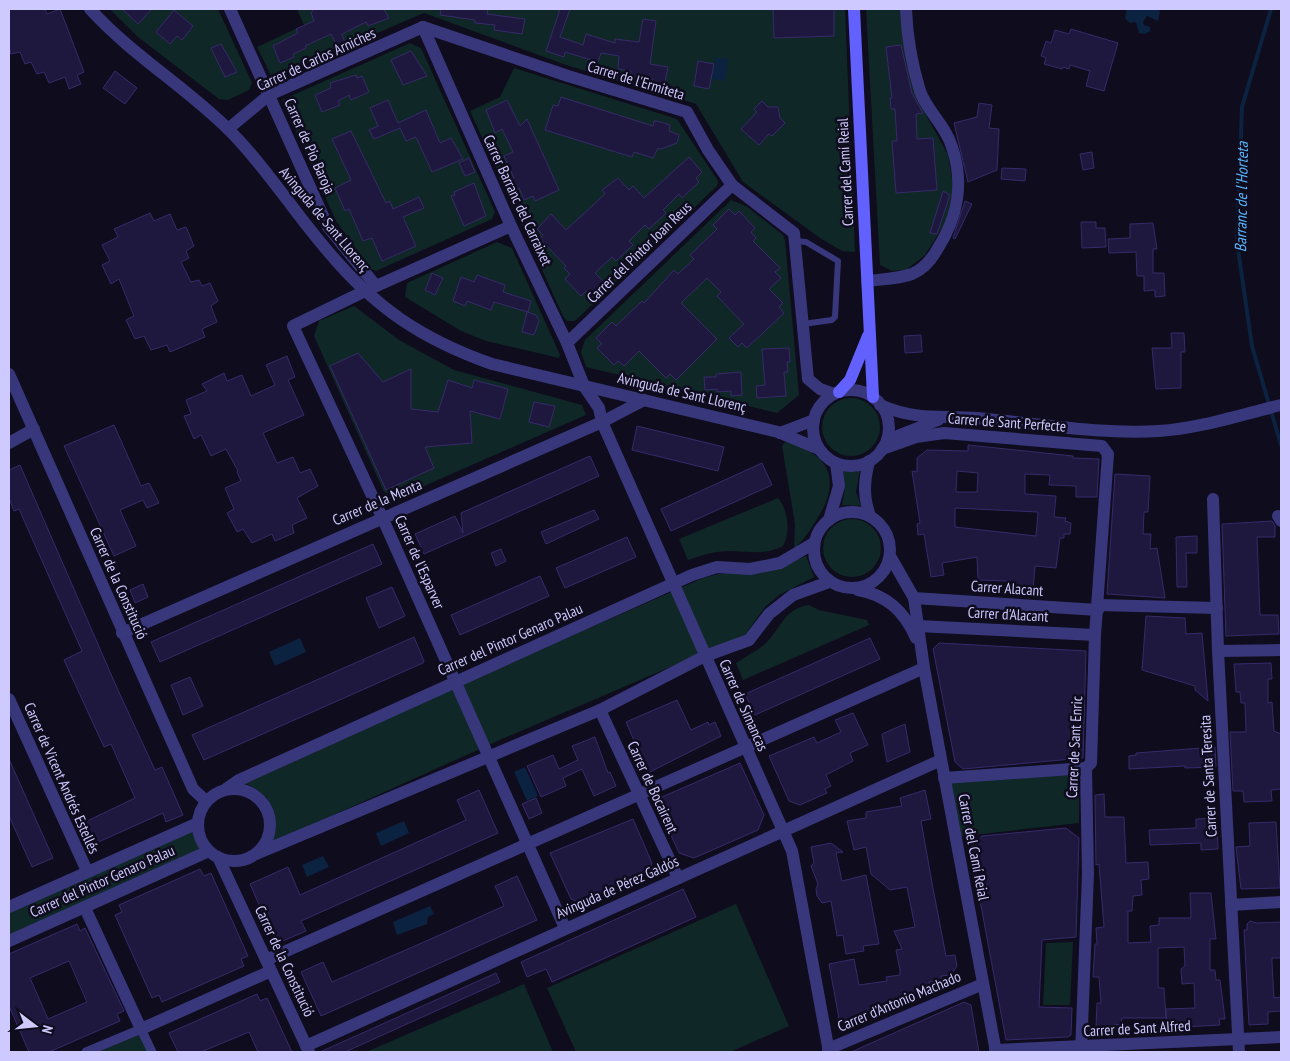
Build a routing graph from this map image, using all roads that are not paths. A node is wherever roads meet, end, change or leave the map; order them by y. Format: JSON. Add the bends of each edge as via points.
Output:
{"nodes":[{"id":1,"x":90,"y":9,"type":"edge"},
{"id":2,"x":230,"y":9,"type":"edge"},
{"id":3,"x":854,"y":9,"type":"edge"},
{"id":4,"x":906,"y":9,"type":"edge"},
{"id":5,"x":424,"y":28,"type":"junction"},
{"id":6,"x":269,"y":95,"type":"junction"},
{"id":7,"x":228,"y":129,"type":"junction"},
{"id":8,"x":732,"y":185,"type":"junction"},
{"id":9,"x":511,"y":226,"type":"junction"},
{"id":10,"x":795,"y":241,"type":"junction"},
{"id":11,"x":867,"y":281,"type":"junction"},
{"id":12,"x":370,"y":288,"type":"junction"},
{"id":13,"x":803,"y":324,"type":"junction"},
{"id":14,"x":869,"y":334,"type":"junction"},
{"id":15,"x":567,"y":343,"type":"junction"},
{"id":16,"x":9,"y":374,"type":"edge"},
{"id":17,"x":584,"y":386,"type":"junction"},
{"id":18,"x":837,"y":393,"type":"junction"},
{"id":19,"x":644,"y":400,"type":"junction"},
{"id":20,"x":877,"y":401,"type":"junction"},
{"id":21,"x":1281,"y":405,"type":"edge"},
{"id":22,"x":941,"y":419,"type":"junction"},
{"id":23,"x":814,"y":420,"type":"junction"},
{"id":24,"x":602,"y":422,"type":"junction"},
{"id":25,"x":34,"y":429,"type":"junction"},
{"id":26,"x":780,"y":433,"type":"junction"},
{"id":27,"x":9,"y":443,"type":"edge"},
{"id":28,"x":884,"y":445,"type":"junction"},
{"id":29,"x":1102,"y":446,"type":"joint"},
{"id":30,"x":819,"y":449,"type":"junction"},
{"id":31,"x":869,"y":462,"type":"junction"},
{"id":32,"x":836,"y":463,"type":"junction"},
{"id":33,"x":1213,"y":499,"type":"dead end"},
{"id":34,"x":870,"y":516,"type":"junction"},
{"id":35,"x":382,"y":517,"type":"junction"},
{"id":36,"x":829,"y":520,"type":"junction"},
{"id":37,"x":814,"y":543,"type":"junction"},
{"id":38,"x":890,"y":556,"type":"junction"},
{"id":39,"x":829,"y":582,"type":"junction"},
{"id":40,"x":674,"y":583,"type":"junction"},
{"id":41,"x":855,"y":589,"type":"junction"},
{"id":42,"x":914,"y":598,"type":"junction"},
{"id":43,"x":1098,"y":608,"type":"junction"},
{"id":44,"x":1217,"y":608,"type":"junction"},
{"id":45,"x":918,"y":626,"type":"junction"},
{"id":46,"x":122,"y":633,"type":"junction"},
{"id":47,"x":1096,"y":636,"type":"junction"},
{"id":48,"x":921,"y":648,"type":"junction"},
{"id":49,"x":1281,"y":650,"type":"edge"},
{"id":50,"x":1218,"y":651,"type":"junction"},
{"id":51,"x":706,"y":656,"type":"junction"},
{"id":52,"x":924,"y":668,"type":"junction"},
{"id":53,"x":455,"y":681,"type":"junction"},
{"id":54,"x":9,"y":699,"type":"edge"},
{"id":55,"x":600,"y":710,"type":"junction"},
{"id":56,"x":745,"y":746,"type":"junction"},
{"id":57,"x":488,"y":758,"type":"junction"},
{"id":58,"x":941,"y":760,"type":"junction"},
{"id":59,"x":1086,"y":768,"type":"junction"},
{"id":60,"x":944,"y":778,"type":"junction"},
{"id":61,"x":226,"y":789,"type":"junction"},
{"id":62,"x":638,"y":795,"type":"junction"},
{"id":63,"x":206,"y":801,"type":"junction"},
{"id":64,"x":198,"y":823,"type":"junction"},
{"id":65,"x":783,"y":830,"type":"junction"},
{"id":66,"x":528,"y":845,"type":"junction"},
{"id":67,"x":214,"y":854,"type":"junction"},
{"id":68,"x":256,"y":854,"type":"junction"},
{"id":69,"x":86,"y":871,"type":"junction"},
{"id":70,"x":678,"y":878,"type":"junction"},
{"id":71,"x":1281,"y":902,"type":"edge"},
{"id":72,"x":1231,"y":905,"type":"junction"},
{"id":73,"x":9,"y":906,"type":"edge"},
{"id":74,"x":85,"y":908,"type":"junction"},
{"id":75,"x":565,"y":928,"type":"junction"},
{"id":76,"x":9,"y":941,"type":"edge"},
{"id":77,"x":268,"y":966,"type":"junction"},
{"id":78,"x":983,"y":984,"type":"junction"},
{"id":79,"x":141,"y":1029,"type":"junction"},
{"id":80,"x":1281,"y":1037,"type":"edge"},
{"id":81,"x":1238,"y":1046,"type":"edge"},
{"id":82,"x":308,"y":1049,"type":"edge"},
{"id":83,"x":1081,"y":1050,"type":"edge"},
{"id":84,"x":829,"y":1051,"type":"edge"},
{"id":85,"x":995,"y":1051,"type":"edge"},
{"id":86,"x":86,"y":1052,"type":"edge"},
{"id":87,"x":152,"y":1052,"type":"edge"}],
"edges":[{"from":1,"to":7,"type":"street","name":"Avinguda de Sant Llorenç","via":[[122,42]]},
{"from":2,"to":6,"type":"street","name":"Carrer de Pío Baroja"},
{"from":3,"to":11,"type":"main road","name":"Carrer del Camí Reial"},
{"from":4,"to":11,"type":"street","via":[[921,93],[952,145],[957,206],[948,232],[931,261],[914,274]]},
{"from":5,"to":6,"type":"street","name":"Carrer de Carlos Arniches"},
{"from":5,"to":8,"type":"street","name":"Carrer de l'Ermiteta","via":[[686,112]]},
{"from":5,"to":9,"type":"street","name":"Carrer Barranc del Carraixet"},
{"from":6,"to":7,"type":"street","name":"Carrer de Carlos Arniches"},
{"from":6,"to":12,"type":"street","name":"Carrer de Pío Baroja","via":[[328,227]]},
{"from":7,"to":12,"type":"street","name":"Avinguda de Sant Llorenç","via":[[326,250]]},
{"from":8,"to":10,"type":"street","name":"Carrer de l'Ermiteta","via":[[794,233]]},
{"from":8,"to":15,"type":"street","name":"Carrer del Pintor Joan Reus"},
{"from":9,"to":12,"type":"street"},
{"from":9,"to":15,"type":"street","name":"Carrer Barranc del Carraixet"},
{"from":10,"to":13,"type":"street"},
{"from":10,"to":13,"type":"lane","via":[[806,242],[838,261],[835,317]]},
{"from":11,"to":14,"type":"main road","name":"Carrer del Camí Reial"},
{"from":12,"to":17,"type":"street","name":"Avinguda de Sant Llorenç","via":[[409,327],[453,350],[492,364]]},
{"from":12,"to":35,"type":"street","name":"Carrer de l'Esparver","via":[[293,326]]},
{"from":13,"to":18,"type":"street","via":[[808,379],[820,388]]},
{"from":14,"to":18,"type":"main road","name":"Carrer del Camí Reial","via":[[850,380]]},
{"from":14,"to":20,"type":"main road","name":"Carrer del Camí Reial"},
{"from":15,"to":17,"type":"street","name":"Carrer Barranc del Carraixet"},
{"from":16,"to":25,"type":"street","name":"Carrer de la Constitució"},
{"from":17,"to":19,"type":"street","name":"Avinguda de Sant Llorenç"},
{"from":17,"to":24,"type":"street","name":"Carrer de Simancas","via":[[599,408]]},
{"from":18,"to":20,"type":"street","via":[[862,392]]},
{"from":18,"to":23,"type":"street","via":[[821,404]]},
{"from":19,"to":24,"type":"street","name":"Carrer de la Menta"},
{"from":19,"to":26,"type":"street","name":"Avinguda de Sant Llorenç"},
{"from":20,"to":22,"type":"street","via":[[896,412]]},
{"from":20,"to":28,"type":"street","via":[[889,428]]},
{"from":21,"to":22,"type":"street","via":[[1161,431],[1127,432],[974,418]]},
{"from":22,"to":28,"type":"street"},
{"from":23,"to":26,"type":"street"},
{"from":23,"to":30,"type":"street","via":[[814,440]]},
{"from":24,"to":35,"type":"street","name":"Carrer de la Menta"},
{"from":24,"to":40,"type":"street","name":"Carrer de Simancas"},
{"from":25,"to":27,"type":"street"},
{"from":25,"to":46,"type":"street","name":"Carrer de la Constitució"},
{"from":26,"to":30,"type":"street","name":"Avinguda de Sant Llorenç"},
{"from":28,"to":29,"type":"street","name":"Carrer de Sant Perfecte","via":[[944,433]]},
{"from":28,"to":31,"type":"street"},
{"from":29,"to":43,"type":"street","name":"Carrer de Sant Enric","via":[[1108,454]]},
{"from":30,"to":32,"type":"street"},
{"from":31,"to":32,"type":"street","via":[[847,466]]},
{"from":31,"to":34,"type":"street","via":[[864,500]]},
{"from":32,"to":36,"type":"street","via":[[839,486]]},
{"from":33,"to":44,"type":"street","name":"Carrer de Santa Teresita"},
{"from":34,"to":36,"type":"street","via":[[844,512]]},
{"from":34,"to":38,"type":"street","via":[[884,528]]},
{"from":35,"to":46,"type":"street","name":"Carrer de la Menta"},
{"from":35,"to":53,"type":"street","name":"Carrer de l'Esparver"},
{"from":36,"to":37,"type":"street"},
{"from":37,"to":39,"type":"street","via":[[818,568]]},
{"from":37,"to":40,"type":"street","name":"Carrer del Pintor Genaro Palau","via":[[780,563],[750,569],[718,567]]},
{"from":38,"to":41,"type":"street","via":[[880,577]]},
{"from":38,"to":42,"type":"street","name":"Carrer del Camí Reial"},
{"from":39,"to":41,"type":"street"},
{"from":39,"to":51,"type":"street","via":[[793,595],[769,614],[749,640]]},
{"from":40,"to":51,"type":"street","name":"Carrer de Simancas"},
{"from":40,"to":53,"type":"street","name":"Carrer del Pintor Genaro Palau"},
{"from":41,"to":48,"type":"street","name":"Carrer del Camí Reial","via":[[872,592],[896,606]]},
{"from":42,"to":43,"type":"street","name":"Carrer Alacant"},
{"from":42,"to":45,"type":"street","name":"Carrer del Camí Reial"},
{"from":43,"to":44,"type":"street","name":"Carrer Alacant"},
{"from":43,"to":47,"type":"street","name":"Carrer de Sant Enric"},
{"from":44,"to":50,"type":"street","name":"Carrer de Santa Teresita"},
{"from":45,"to":47,"type":"street","name":"Carrer d'Alacant"},
{"from":45,"to":48,"type":"street","name":"Carrer del Camí Reial"},
{"from":46,"to":63,"type":"street","name":"Carrer de la Constitució","via":[[193,789]]},
{"from":47,"to":59,"type":"street","name":"Carrer de Sant Enric","via":[[1091,763]]},
{"from":48,"to":52,"type":"street","name":"Carrer del Camí Reial"},
{"from":49,"to":50,"type":"street"},
{"from":50,"to":72,"type":"street","name":"Carrer de Santa Teresita"},
{"from":51,"to":55,"type":"street"},
{"from":51,"to":56,"type":"street","name":"Carrer de Simancas"},
{"from":52,"to":56,"type":"street"},
{"from":52,"to":58,"type":"street","name":"Carrer del Camí Reial"},
{"from":53,"to":57,"type":"street","name":"Carrer de l'Esparver"},
{"from":53,"to":61,"type":"street","name":"Carrer del Pintor Genaro Palau","via":[[239,780]]},
{"from":54,"to":69,"type":"street","name":"Carrer de Vicent Andrés Estellés"},
{"from":55,"to":57,"type":"street"},
{"from":55,"to":62,"type":"street","name":"Carrer de Bocairent"},
{"from":56,"to":62,"type":"street"},
{"from":56,"to":65,"type":"street","name":"Carrer de Simancas"},
{"from":57,"to":66,"type":"street","name":"Carrer de l'Esparver"},
{"from":57,"to":68,"type":"street"},
{"from":58,"to":60,"type":"street","name":"Carrer del Camí Reial"},
{"from":58,"to":65,"type":"street","name":"Avinguda de Pérez Galdós"},
{"from":59,"to":60,"type":"street"},
{"from":59,"to":83,"type":"street","name":"Carrer de Sant Enric","via":[[1088,874]]},
{"from":60,"to":78,"type":"street","name":"Carrer del Camí Reial"},
{"from":61,"to":63,"type":"street"},
{"from":61,"to":68,"type":"street","via":[[242,788],[254,793],[270,815],[271,828],[265,844]]},
{"from":62,"to":66,"type":"street"},
{"from":62,"to":70,"type":"street","name":"Carrer de Bocairent"},
{"from":63,"to":64,"type":"street"},
{"from":64,"to":67,"type":"street","via":[[203,844]]},
{"from":64,"to":69,"type":"street","name":"Carrer del Pintor Genaro Palau"},
{"from":65,"to":70,"type":"street","name":"Avinguda de Pérez Galdós"},
{"from":65,"to":84,"type":"street","name":"Carrer de Simancas","via":[[792,851]]},
{"from":66,"to":75,"type":"street","name":"Carrer de l'Esparver"},
{"from":66,"to":77,"type":"street"},
{"from":67,"to":68,"type":"street","via":[[228,860],[241,860]]},
{"from":67,"to":74,"type":"street","name":"Carrer del Pintor Genaro Palau"},
{"from":67,"to":77,"type":"street","name":"Carrer de la Constitució"},
{"from":69,"to":73,"type":"street","name":"Carrer del Pintor Genaro Palau"},
{"from":70,"to":75,"type":"street","name":"Avinguda de Pérez Galdós"},
{"from":71,"to":72,"type":"street"},
{"from":72,"to":81,"type":"street","name":"Carrer de Santa Teresita"},
{"from":74,"to":76,"type":"street","name":"Carrer del Pintor Genaro Palau"},
{"from":74,"to":79,"type":"street"},
{"from":75,"to":82,"type":"street","name":"Avinguda de Pérez Galdós"},
{"from":77,"to":79,"type":"street"},
{"from":77,"to":82,"type":"street","name":"Carrer de la Constitució"},
{"from":78,"to":84,"type":"street","name":"Carrer d'Antonio Machado"},
{"from":78,"to":85,"type":"street","name":"Carrer del Camí Reial"},
{"from":79,"to":86,"type":"street"},
{"from":79,"to":87,"type":"street"},
{"from":80,"to":81,"type":"street","name":"Carrer de Sant Alfred"},
{"from":81,"to":83,"type":"street","name":"Carrer de Sant Alfred"},
{"from":83,"to":85,"type":"street","name":"Carrer de Sant Alfred"}]}
